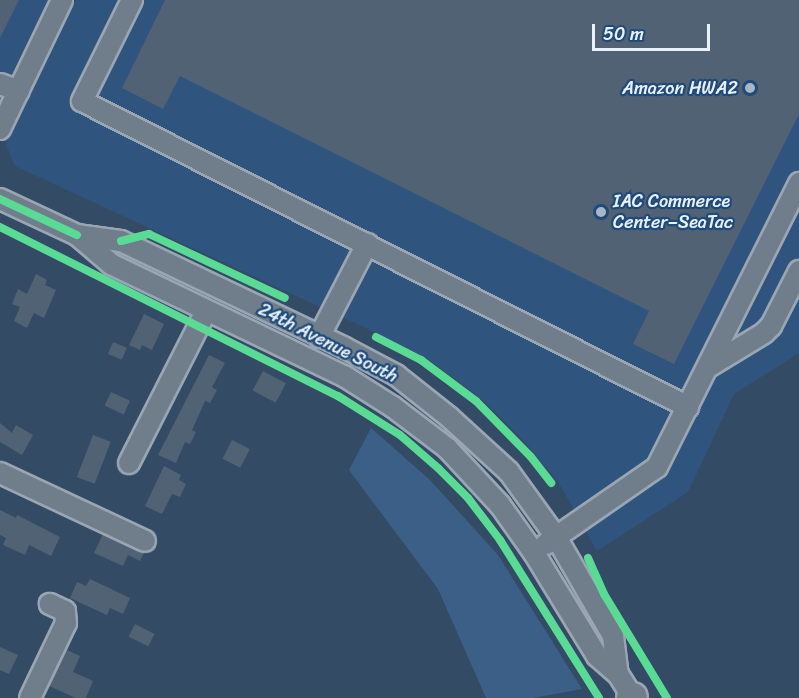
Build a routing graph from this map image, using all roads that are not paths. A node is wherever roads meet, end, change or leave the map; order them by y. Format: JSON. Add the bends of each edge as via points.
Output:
{"nodes":[{"id":1,"x":63,"y":0,"type":"edge"},
{"id":2,"x":132,"y":0,"type":"edge"},
{"id":3,"x":0,"y":84,"type":"edge"},
{"id":4,"x":19,"y":91,"type":"junction"},
{"id":5,"x":0,"y":129,"type":"edge"},
{"id":6,"x":799,"y":183,"type":"edge"},
{"id":7,"x":0,"y":199,"type":"edge"},
{"id":8,"x":77,"y":235,"type":"junction"},
{"id":9,"x":367,"y":244,"type":"junction"},
{"id":10,"x":799,"y":271,"type":"edge"},
{"id":11,"x":206,"y":311,"type":"junction"},
{"id":12,"x":320,"y":337,"type":"junction"},
{"id":13,"x":710,"y":366,"type":"junction"},
{"id":14,"x":688,"y":407,"type":"junction"},
{"id":15,"x":129,"y":463,"type":"dead end"},
{"id":16,"x":0,"y":473,"type":"edge"},
{"id":17,"x":556,"y":537,"type":"junction"},
{"id":18,"x":146,"y":542,"type":"dead end"},
{"id":19,"x":534,"y":553,"type":"junction"},
{"id":20,"x":50,"y":604,"type":"dead end"},
{"id":21,"x":629,"y":692,"type":"edge"},
{"id":22,"x":30,"y":698,"type":"edge"}],
"edges":[{"from":1,"to":4,"type":"street"},
{"from":2,"to":9,"type":"street","via":[[82,101]]},
{"from":3,"to":4,"type":"street"},
{"from":4,"to":5,"type":"street"},
{"from":6,"to":13,"type":"street"},
{"from":7,"to":8,"type":"street","name":"24th Avenue South"},
{"from":8,"to":11,"type":"street","name":"24th Avenue South","via":[[111,264]]},
{"from":8,"to":12,"type":"street","name":"24th Avenue South","via":[[121,241]]},
{"from":9,"to":12,"type":"street"},
{"from":9,"to":14,"type":"street"},
{"from":10,"to":13,"type":"street","via":[[771,326]]},
{"from":11,"to":15,"type":"street"},
{"from":11,"to":19,"type":"street","name":"24th Avenue South","via":[[344,376],[393,406],[447,448],[500,505]]},
{"from":12,"to":17,"type":"street","name":"24th Avenue South","via":[[396,375],[449,417],[509,472]]},
{"from":13,"to":14,"type":"street"},
{"from":14,"to":17,"type":"street","via":[[657,467]]},
{"from":16,"to":18,"type":"street"},
{"from":17,"to":19,"type":"street"},
{"from":17,"to":21,"type":"street","name":"24th Avenue South","via":[[613,636]]},
{"from":19,"to":21,"type":"street","name":"24th Avenue South","via":[[597,656]]},
{"from":20,"to":22,"type":"street","via":[[65,611],[66,623]]}]}
